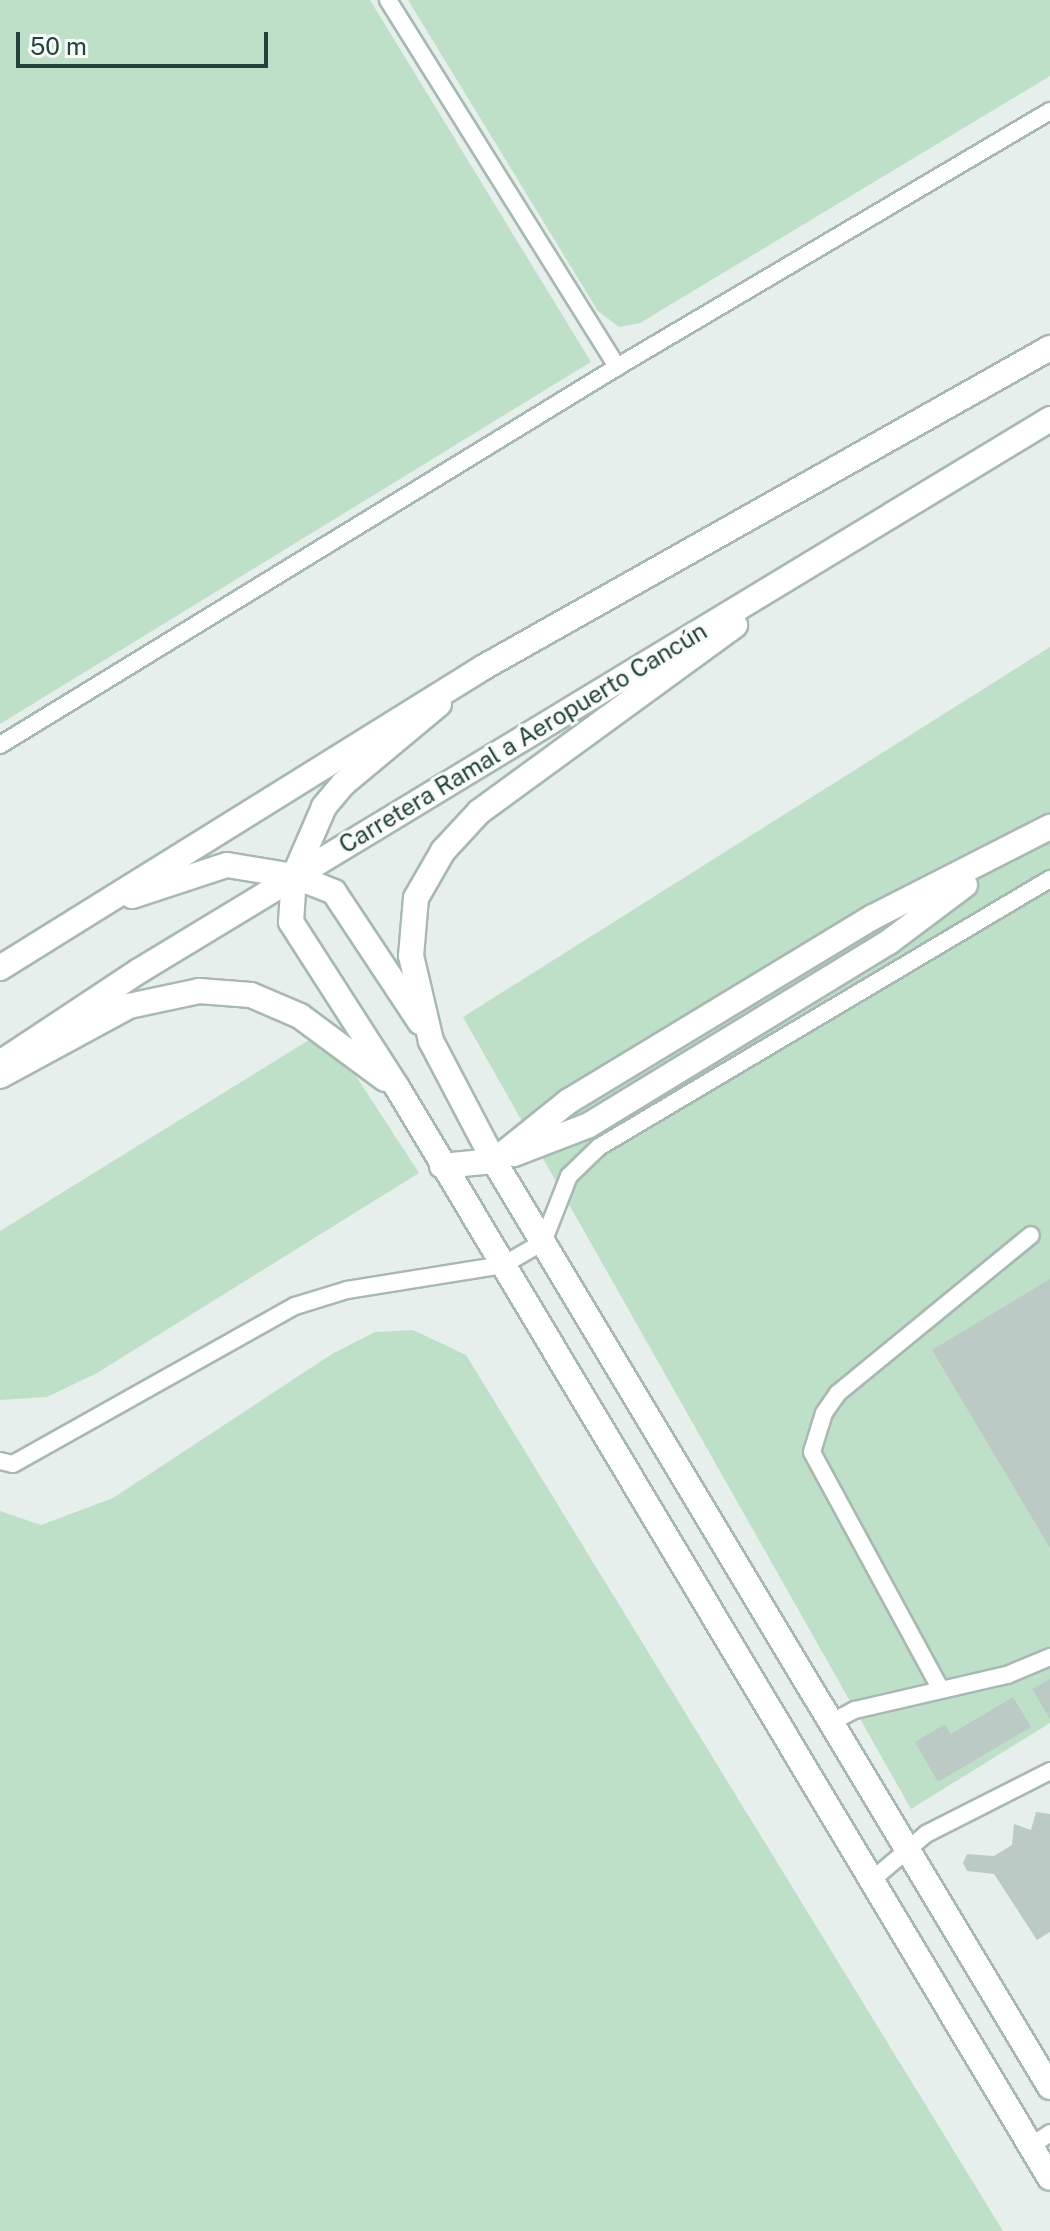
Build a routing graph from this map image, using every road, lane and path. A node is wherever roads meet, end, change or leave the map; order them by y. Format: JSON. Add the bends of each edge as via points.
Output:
{"nodes":[{"id":1,"x":388,"y":0,"type":"edge"},
{"id":2,"x":1050,"y":111,"type":"edge"},
{"id":3,"x":1050,"y":348,"type":"edge"},
{"id":4,"x":617,"y":367,"type":"junction"},
{"id":5,"x":1050,"y":419,"type":"edge"},
{"id":6,"x":807,"y":567,"type":"junction"},
{"id":7,"x":484,"y":667,"type":"junction"},
{"id":8,"x":0,"y":745,"type":"edge"},
{"id":9,"x":1050,"y":827,"type":"edge"},
{"id":10,"x":294,"y":876,"type":"junction"},
{"id":11,"x":1050,"y":879,"type":"edge"},
{"id":12,"x":95,"y":908,"type":"junction"},
{"id":13,"x":0,"y":968,"type":"edge"},
{"id":14,"x":431,"y":1041,"type":"junction"},
{"id":15,"x":0,"y":1063,"type":"edge"},
{"id":16,"x":0,"y":1076,"type":"edge"},
{"id":17,"x":397,"y":1087,"type":"junction"},
{"id":18,"x":494,"y":1161,"type":"junction"},
{"id":19,"x":442,"y":1166,"type":"junction"},
{"id":20,"x":1031,"y":1235,"type":"dead end"},
{"id":21,"x":543,"y":1242,"type":"junction"},
{"id":22,"x":503,"y":1265,"type":"junction"},
{"id":23,"x":0,"y":1461,"type":"edge"},
{"id":24,"x":1050,"y":1657,"type":"edge"},
{"id":25,"x":940,"y":1688,"type":"junction"},
{"id":26,"x":832,"y":1722,"type":"junction"},
{"id":27,"x":1050,"y":1771,"type":"edge"},
{"id":28,"x":907,"y":1848,"type":"junction"},
{"id":29,"x":872,"y":1880,"type":"junction"},
{"id":30,"x":1050,"y":2087,"type":"edge"},
{"id":31,"x":1040,"y":2139,"type":"edge"},
{"id":32,"x":1050,"y":2178,"type":"edge"}],
"edges":[{"from":1,"to":4,"type":"lane"},
{"from":2,"to":4,"type":"lane"},
{"from":3,"to":7,"type":"street"},
{"from":4,"to":8,"type":"lane"},
{"from":5,"to":6,"type":"street","name":"Carretera Ramal a Aeropuerto Cancún"},
{"from":6,"to":10,"type":"street","name":"Carretera Ramal a Aeropuerto Cancún"},
{"from":6,"to":14,"type":"street","via":[[701,652],[479,812],[443,851],[416,898],[411,956]]},
{"from":7,"to":10,"type":"street","via":[[343,784],[324,807]]},
{"from":7,"to":12,"type":"street"},
{"from":9,"to":18,"type":"street","via":[[873,917],[569,1101]]},
{"from":10,"to":12,"type":"street","via":[[227,865]]},
{"from":10,"to":14,"type":"street","via":[[334,892]]},
{"from":10,"to":15,"type":"street","name":"Carretera Ramal a Aeropuerto Cancún"},
{"from":10,"to":17,"type":"street","via":[[291,922]]},
{"from":11,"to":21,"type":"lane","via":[[599,1147],[569,1176]]},
{"from":12,"to":13,"type":"street"},
{"from":14,"to":18,"type":"street"},
{"from":16,"to":17,"type":"street","via":[[129,1006],[199,991],[251,995],[300,1016]]},
{"from":17,"to":19,"type":"street"},
{"from":18,"to":19,"type":"street"},
{"from":18,"to":21,"type":"street"},
{"from":19,"to":22,"type":"street"},
{"from":20,"to":25,"type":"lane","via":[[838,1393],[824,1413],[812,1452]]},
{"from":21,"to":22,"type":"lane"},
{"from":21,"to":26,"type":"street"},
{"from":22,"to":23,"type":"lane","via":[[347,1290],[295,1306],[13,1464]]},
{"from":22,"to":29,"type":"street"},
{"from":24,"to":25,"type":"lane","via":[[1007,1675]]},
{"from":25,"to":26,"type":"lane","via":[[855,1710]]},
{"from":26,"to":28,"type":"street"},
{"from":27,"to":28,"type":"lane"},
{"from":28,"to":29,"type":"lane"},
{"from":28,"to":30,"type":"street"},
{"from":29,"to":31,"type":"street"},
{"from":31,"to":32,"type":"street"}]}
